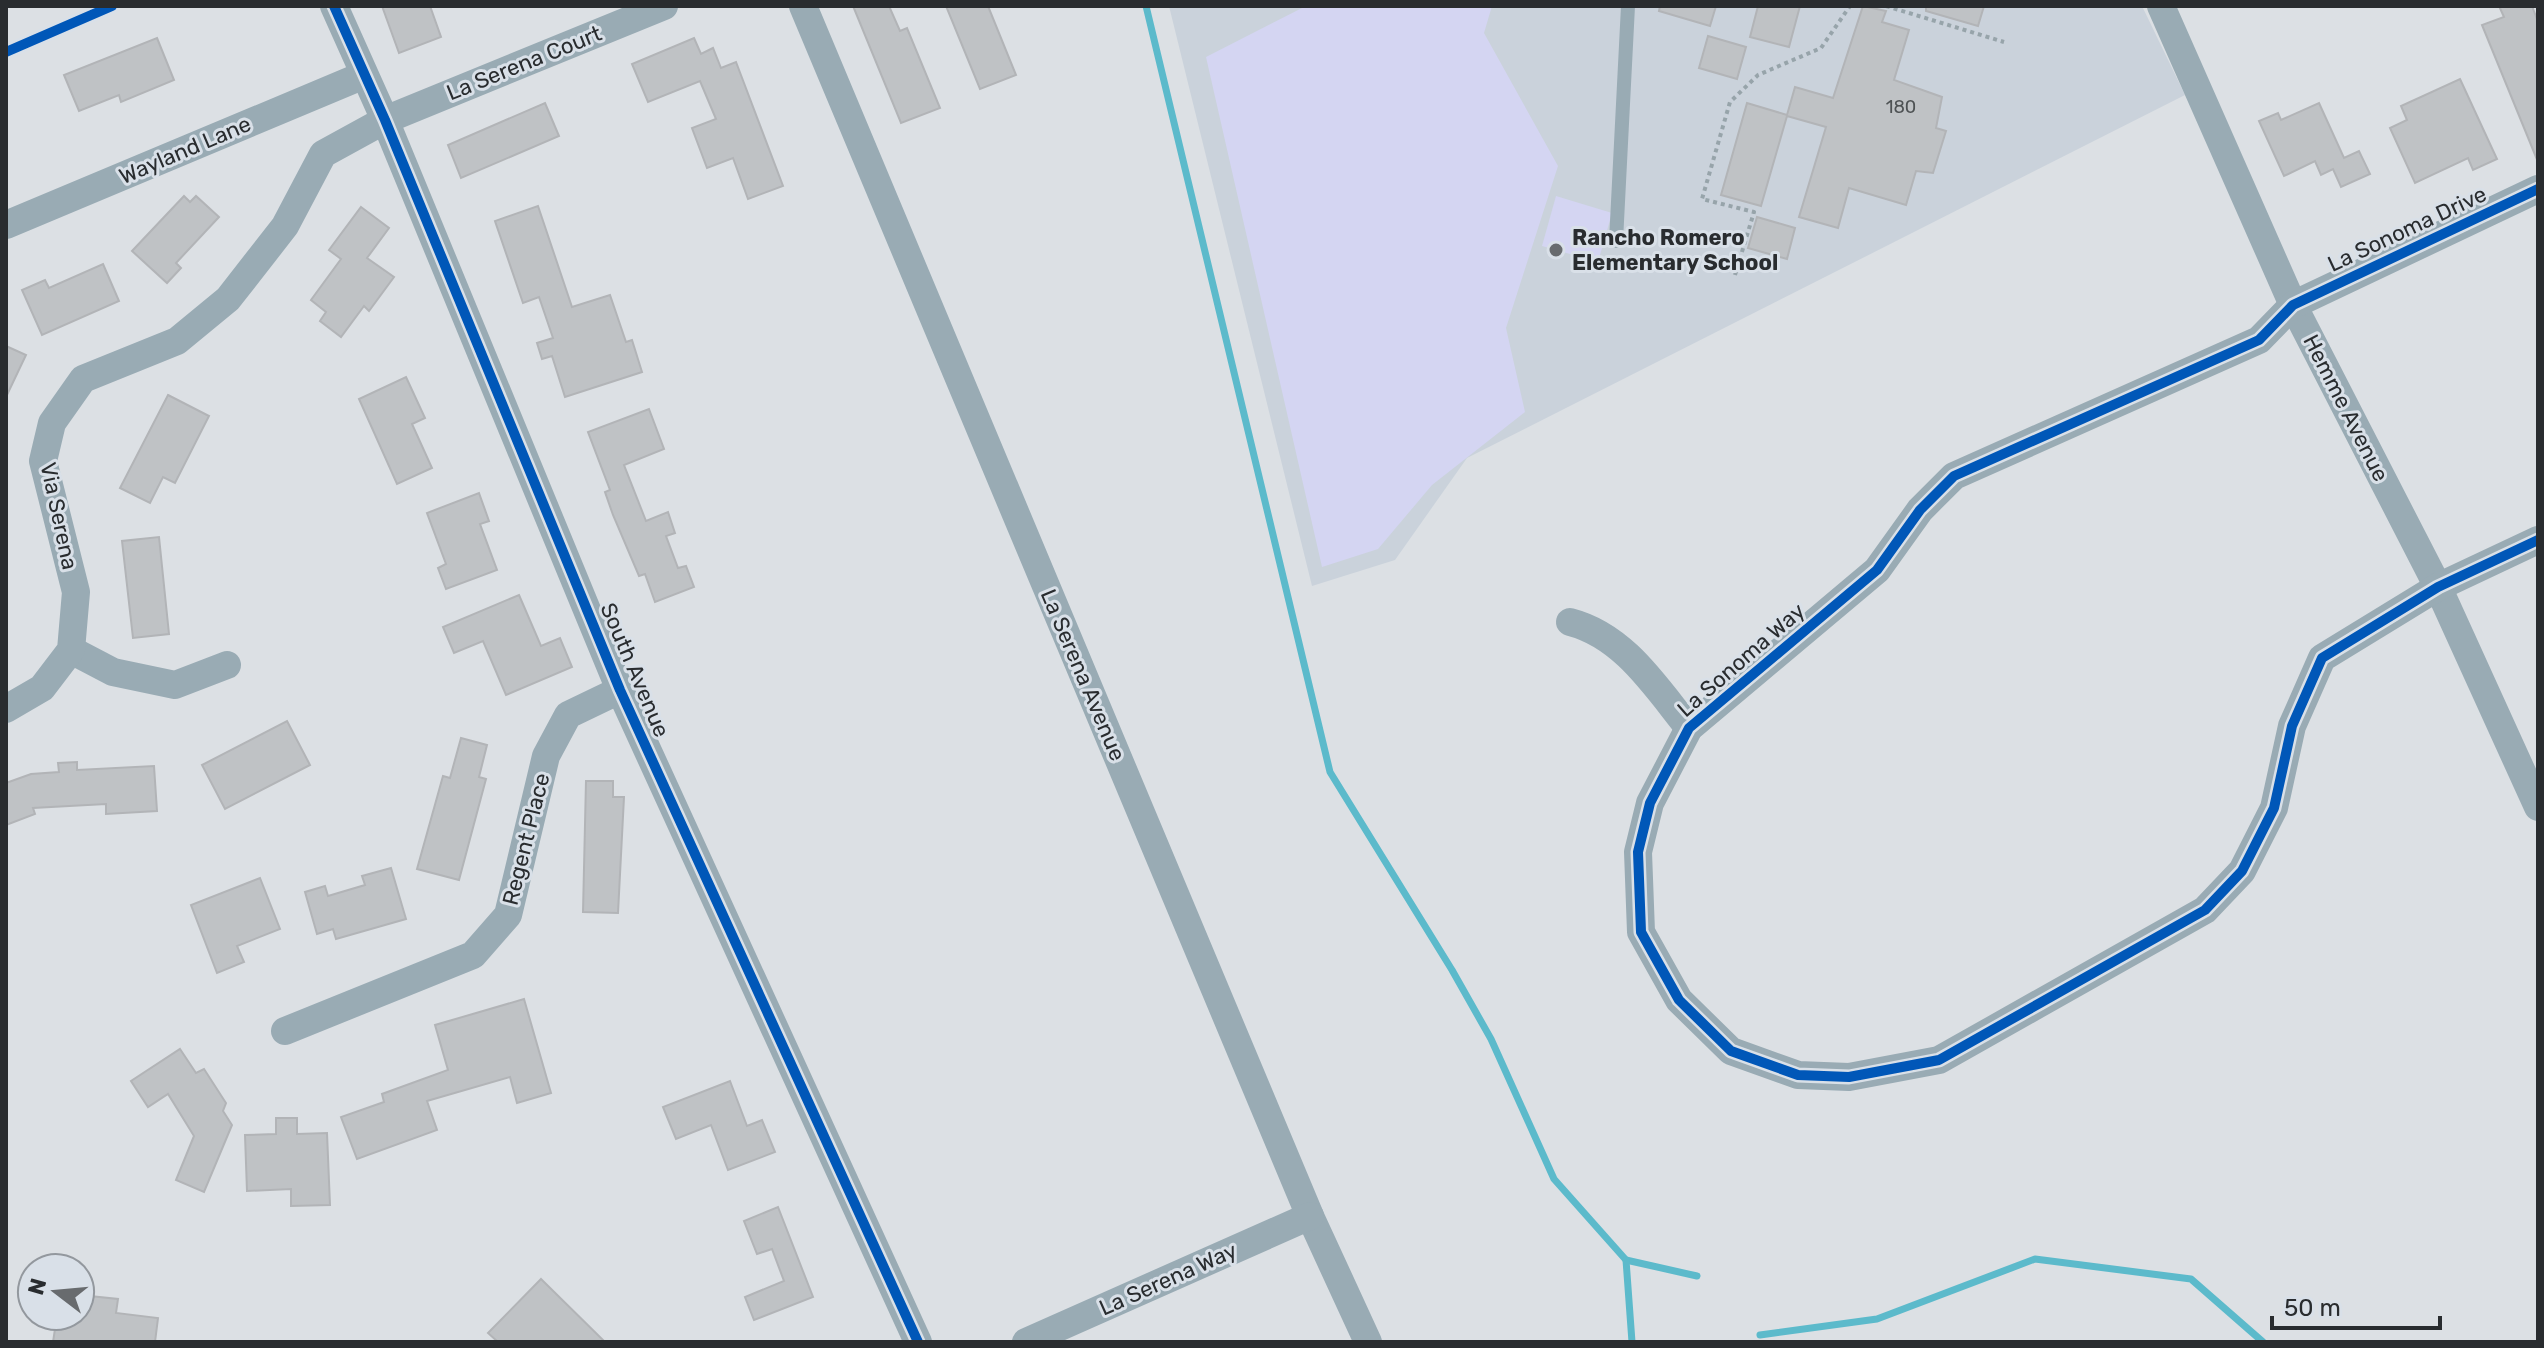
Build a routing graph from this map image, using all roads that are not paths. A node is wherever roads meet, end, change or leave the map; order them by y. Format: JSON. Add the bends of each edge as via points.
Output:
{"nodes":[{"id":1,"x":334,"y":6,"type":"edge"},
{"id":2,"x":664,"y":6,"type":"edge"},
{"id":3,"x":803,"y":6,"type":"edge"},
{"id":4,"x":1628,"y":6,"type":"edge"},
{"id":5,"x":2161,"y":6,"type":"edge"},
{"id":6,"x":364,"y":75,"type":"junction"},
{"id":7,"x":385,"y":120,"type":"junction"},
{"id":8,"x":2538,"y":189,"type":"edge"},
{"id":9,"x":6,"y":225,"type":"edge"},
{"id":10,"x":1616,"y":241,"type":"dead end"},
{"id":11,"x":2293,"y":305,"type":"junction"},
{"id":12,"x":2538,"y":540,"type":"edge"},
{"id":13,"x":2438,"y":587,"type":"junction"},
{"id":14,"x":1570,"y":622,"type":"dead end"},
{"id":15,"x":71,"y":650,"type":"junction"},
{"id":16,"x":227,"y":665,"type":"dead end"},
{"id":17,"x":620,"y":690,"type":"junction"},
{"id":18,"x":6,"y":709,"type":"edge"},
{"id":19,"x":1689,"y":728,"type":"junction"},
{"id":20,"x":2538,"y":807,"type":"edge"},
{"id":21,"x":285,"y":1031,"type":"dead end"},
{"id":22,"x":1310,"y":1216,"type":"junction"},
{"id":23,"x":918,"y":1342,"type":"edge"},
{"id":24,"x":1026,"y":1342,"type":"edge"},
{"id":25,"x":1368,"y":1342,"type":"edge"}],
"edges":[{"from":1,"to":6,"type":"street","name":"South Avenue"},
{"from":2,"to":7,"type":"street","name":"La Serena Court"},
{"from":3,"to":22,"type":"street","name":"La Serena Avenue"},
{"from":4,"to":10,"type":"lane"},
{"from":5,"to":11,"type":"street","name":"Hemme Avenue"},
{"from":6,"to":7,"type":"street","name":"South Avenue"},
{"from":6,"to":9,"type":"street","name":"Wayland Lane"},
{"from":7,"to":15,"type":"street","name":"Via Serena","via":[[323,154],[285,226],[228,299],[177,341],[83,379],[52,423],[43,461],[76,592]]},
{"from":7,"to":17,"type":"street","name":"South Avenue"},
{"from":8,"to":11,"type":"street","name":"La Sonoma Drive"},
{"from":11,"to":13,"type":"street","name":"Hemme Avenue"},
{"from":11,"to":19,"type":"street","name":"La Sonoma Way","via":[[2259,340],[1954,476],[1920,510],[1877,570]]},
{"from":12,"to":13,"type":"street","name":"La Sonoma Way"},
{"from":13,"to":19,"type":"street","name":"La Sonoma Way","via":[[2322,658],[2292,726],[2274,808],[2242,871],[2205,910],[1939,1060],[1849,1077],[1798,1075],[1731,1051],[1679,1000],[1641,932],[1638,852],[1650,803]]},
{"from":13,"to":20,"type":"street","name":"Hemme Avenue"},
{"from":14,"to":19,"type":"street","via":[[1596,629],[1619,646]]},
{"from":15,"to":16,"type":"street","via":[[113,672],[175,685]]},
{"from":15,"to":18,"type":"street","via":[[42,688]]},
{"from":17,"to":21,"type":"street","name":"Regent Place","via":[[568,715],[546,756],[508,915],[473,955]]},
{"from":17,"to":23,"type":"street","name":"South Avenue"},
{"from":22,"to":24,"type":"street","name":"La Serena Way"},
{"from":22,"to":25,"type":"street","name":"La Serena Avenue"}]}
